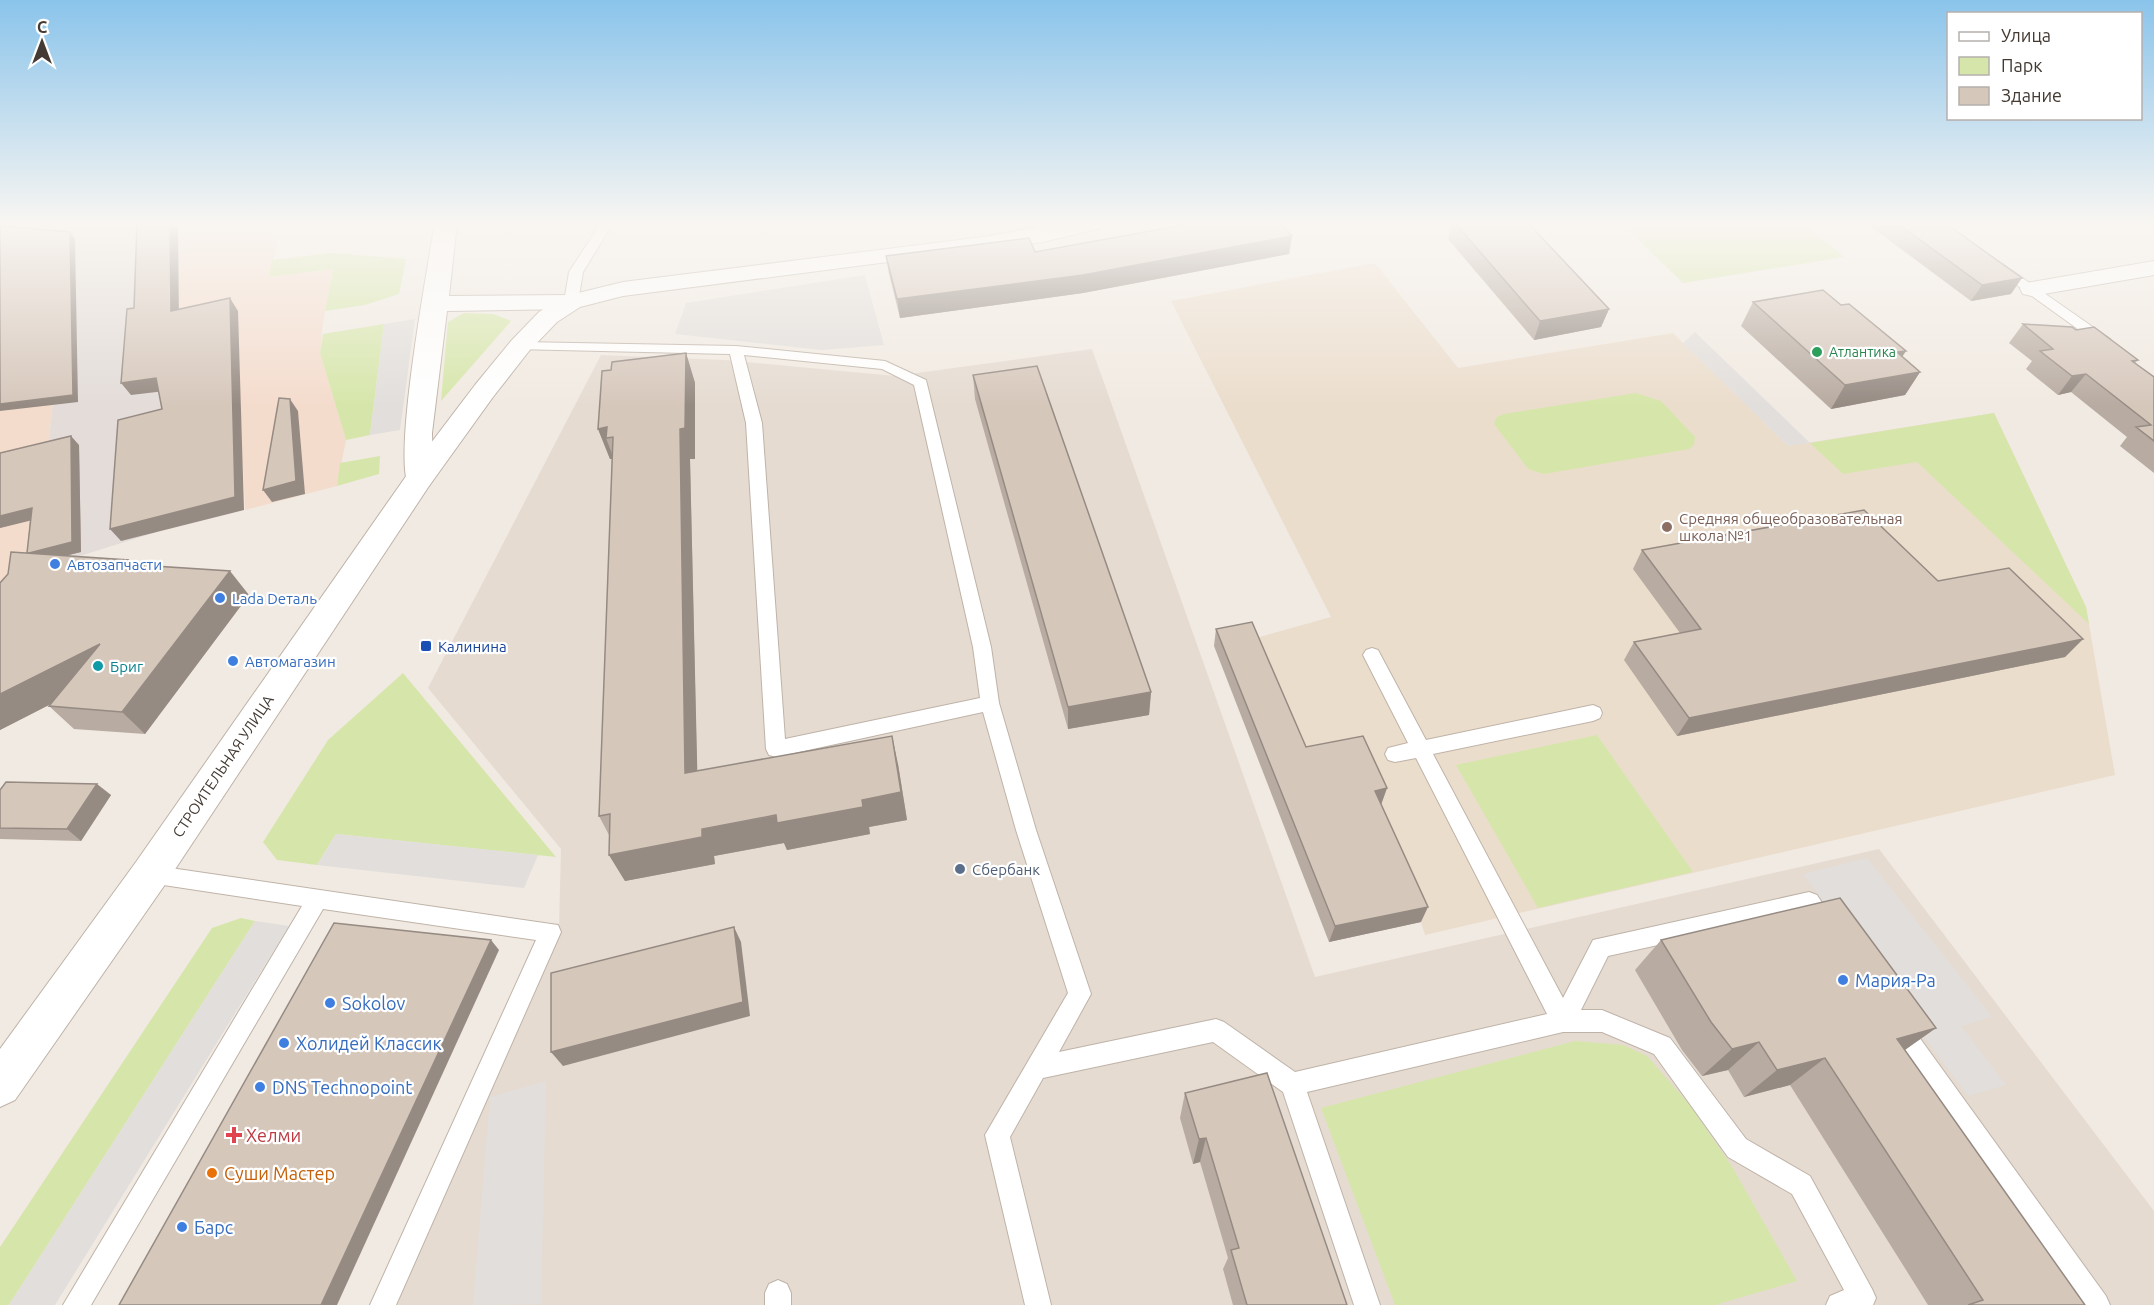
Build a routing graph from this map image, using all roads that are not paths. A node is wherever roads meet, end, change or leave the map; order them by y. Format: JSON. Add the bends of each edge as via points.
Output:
{"nodes":[{"id":1,"x":437,"y":284,"type":"edge"},
{"id":2,"x":574,"y":284,"type":"edge"},
{"id":3,"x":664,"y":284,"type":"edge"},
{"id":4,"x":2025,"y":284,"type":"edge"},
{"id":5,"x":2062,"y":284,"type":"edge"},
{"id":6,"x":2032,"y":289,"type":"junction"},
{"id":7,"x":571,"y":302,"type":"junction"},
{"id":8,"x":434,"y":304,"type":"junction"},
{"id":9,"x":520,"y":346,"type":"junction"},
{"id":10,"x":736,"y":350,"type":"junction"},
{"id":11,"x":2116,"y":351,"type":"edge"},
{"id":12,"x":419,"y":479,"type":"junction"},
{"id":13,"x":1372,"y":655,"type":"dead end"},
{"id":14,"x":990,"y":703,"type":"junction"},
{"id":15,"x":1593,"y":713,"type":"dead end"},
{"id":16,"x":1421,"y":750,"type":"junction"},
{"id":17,"x":1395,"y":754,"type":"dead end"},
{"id":18,"x":150,"y":874,"type":"junction"},
{"id":19,"x":318,"y":898,"type":"junction"},
{"id":20,"x":1837,"y":941,"type":"edge"},
{"id":21,"x":1884,"y":1008,"type":"edge"},
{"id":22,"x":1563,"y":1021,"type":"junction"},
{"id":23,"x":1037,"y":1068,"type":"junction"},
{"id":24,"x":1292,"y":1084,"type":"junction"},
{"id":25,"x":0,"y":1085,"type":"edge"},
{"id":26,"x":76,"y":1305,"type":"edge"},
{"id":27,"x":383,"y":1305,"type":"edge"},
{"id":28,"x":1038,"y":1305,"type":"edge"},
{"id":29,"x":1367,"y":1305,"type":"edge"},
{"id":30,"x":1839,"y":1305,"type":"edge"},
{"id":31,"x":2097,"y":1305,"type":"edge"}],
"edges":[{"from":1,"to":8,"type":"street"},
{"from":2,"to":7,"type":"lane"},
{"from":3,"to":7,"type":"street"},
{"from":4,"to":6,"type":"lane"},
{"from":5,"to":6,"type":"street"},
{"from":6,"to":11,"type":"lane"},
{"from":7,"to":8,"type":"street"},
{"from":7,"to":9,"type":"street","name":"СТРОИТЕЛЬНАЯ УЛИЦА","via":[[548,317]]},
{"from":8,"to":12,"type":"street","via":[[418,433]]},
{"from":9,"to":10,"type":"lane"},
{"from":9,"to":12,"type":"street","name":"СТРОИТЕЛЬНАЯ УЛИЦА"},
{"from":10,"to":14,"type":"lane","via":[[885,365],[921,383],[982,647]]},
{"from":10,"to":14,"type":"lane","via":[[754,423],[776,749]]},
{"from":12,"to":18,"type":"street","name":"СТРОИТЕЛЬНАЯ УЛИЦА"},
{"from":13,"to":16,"type":"lane"},
{"from":14,"to":23,"type":"lane","via":[[1026,830],[1080,994]]},
{"from":15,"to":16,"type":"lane"},
{"from":16,"to":17,"type":"lane"},
{"from":16,"to":22,"type":"lane"},
{"from":18,"to":19,"type":"lane"},
{"from":18,"to":25,"type":"street","name":"СТРОИТЕЛЬНАЯ УЛИЦА"},
{"from":19,"to":26,"type":"lane"},
{"from":19,"to":27,"type":"lane","via":[[550,932]]},
{"from":20,"to":22,"type":"lane","via":[[1809,902],[1601,947]]},
{"from":21,"to":31,"type":"lane"},
{"from":22,"to":24,"type":"lane"},
{"from":22,"to":30,"type":"lane","via":[[1602,1021],[1662,1046],[1737,1148],[1801,1185],[1863,1299]]},
{"from":23,"to":24,"type":"lane","via":[[1216,1030]]},
{"from":23,"to":28,"type":"lane","via":[[997,1135]]},
{"from":24,"to":29,"type":"lane"}]}
